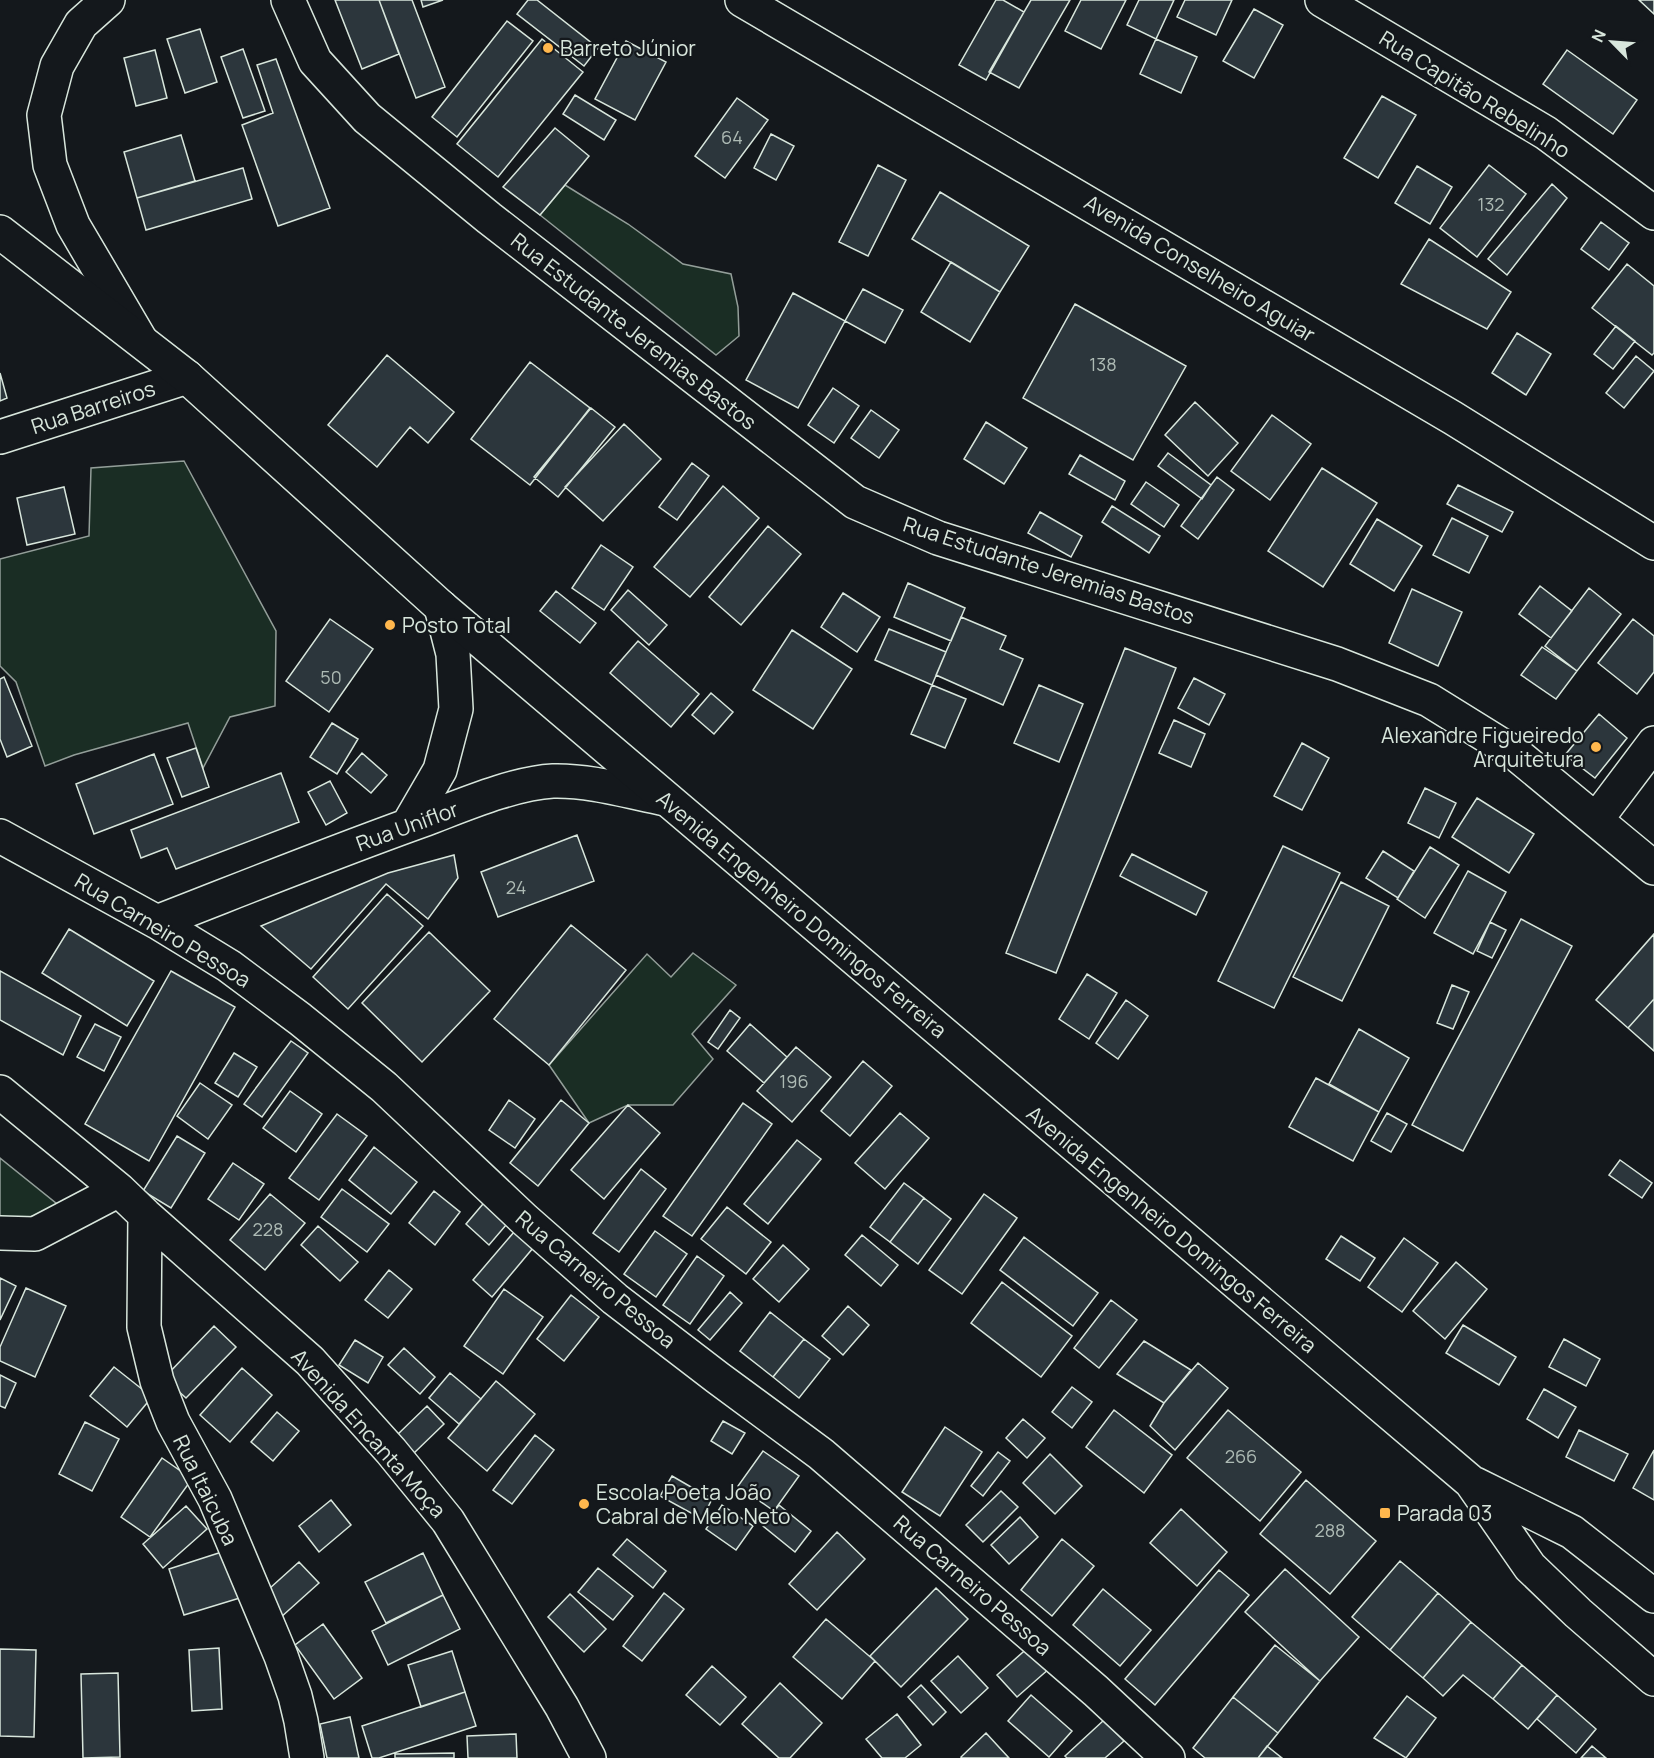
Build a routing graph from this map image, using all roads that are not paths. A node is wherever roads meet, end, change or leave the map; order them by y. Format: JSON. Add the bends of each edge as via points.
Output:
{"nodes":[{"id":1,"x":108,"y":0,"type":"edge"},
{"id":2,"x":288,"y":0,"type":"edge"},
{"id":3,"x":742,"y":0,"type":"edge"},
{"id":4,"x":1322,"y":0,"type":"edge"},
{"id":5,"x":1654,"y":213,"type":"edge"},
{"id":6,"x":0,"y":232,"type":"edge"},
{"id":7,"x":140,"y":339,"type":"junction"},
{"id":8,"x":187,"y":377,"type":"junction"},
{"id":9,"x":0,"y":437,"type":"edge"},
{"id":10,"x":1654,"y":543,"type":"edge"},
{"id":11,"x":441,"y":607,"type":"junction"},
{"id":12,"x":1654,"y":743,"type":"edge"},
{"id":13,"x":666,"y":799,"type":"junction"},
{"id":14,"x":1596,"y":820,"type":"junction"},
{"id":15,"x":408,"y":825,"type":"junction"},
{"id":16,"x":0,"y":836,"type":"edge"},
{"id":17,"x":1654,"y":868,"type":"edge"},
{"id":18,"x":157,"y":922,"type":"junction"},
{"id":19,"x":0,"y":1092,"type":"edge"},
{"id":20,"x":119,"y":1190,"type":"junction"},
{"id":21,"x":145,"y":1215,"type":"junction"},
{"id":22,"x":0,"y":1233,"type":"edge"},
{"id":23,"x":1470,"y":1482,"type":"junction"},
{"id":24,"x":1654,"y":1596,"type":"edge"},
{"id":25,"x":1654,"y":1679,"type":"edge"},
{"id":26,"x":307,"y":1758,"type":"edge"},
{"id":27,"x":590,"y":1758,"type":"edge"},
{"id":28,"x":1168,"y":1758,"type":"edge"}],
"edges":[{"from":1,"to":7,"type":"street","name":"Avenida Engenheiro Domingos Ferreira","via":[[81,24],[57,66],[44,115],[50,165],[73,225]]},
{"from":2,"to":14,"type":"street","name":"Rua Estudante Jeremias Bastos","via":[[315,61],[367,118],[489,218],[855,502],[938,538],[1337,664],[1429,700],[1516,754]]},
{"from":3,"to":10,"type":"street","name":"Avenida Conselheiro Aguiar","via":[[1423,400]]},
{"from":4,"to":5,"type":"street","name":"Rua Capitão Rebelinho","via":[[1546,133]]},
{"from":6,"to":7,"type":"street","name":"Avenida Engenheiro Domingos Ferreira"},
{"from":7,"to":8,"type":"street","name":"Avenida Engenheiro Domingos Ferreira"},
{"from":8,"to":9,"type":"street","name":"Rua Barreiros"},
{"from":8,"to":11,"type":"street","name":"Avenida Engenheiro Domingos Ferreira"},
{"from":11,"to":13,"type":"street","name":"Avenida Engenheiro Domingos Ferreira"},
{"from":11,"to":15,"type":"street","via":[[453,654],[456,709],[440,770]]},
{"from":12,"to":14,"type":"street"},
{"from":13,"to":15,"type":"street","name":"Rua Uniflor","via":[[553,781],[491,795]]},
{"from":13,"to":23,"type":"street","name":"Avenida Engenheiro Domingos Ferreira"},
{"from":14,"to":17,"type":"street","name":"Rua Estudante Jeremias Bastos"},
{"from":15,"to":18,"type":"street","name":"Rua Uniflor"},
{"from":16,"to":18,"type":"street","name":"Rua Carneiro Pessoa"},
{"from":18,"to":28,"type":"street","name":"Rua Carneiro Pessoa","via":[[229,966],[384,1087],[525,1221],[606,1291],[821,1454]]},
{"from":19,"to":20,"type":"street","name":"Avenida Encanta Moça"},
{"from":20,"to":21,"type":"street","name":"Avenida Encanta Moça"},
{"from":20,"to":22,"type":"street","via":[[35,1234]]},
{"from":21,"to":26,"type":"street","name":"Rua Itaicuba","via":[[144,1327],[157,1381],[173,1422],[215,1499],[280,1656],[297,1704]]},
{"from":21,"to":27,"type":"street","name":"Avenida Encanta Moça","via":[[310,1361],[391,1451],[448,1521]]},
{"from":23,"to":24,"type":"street","name":"Avenida Engenheiro Domingos Ferreira","via":[[1572,1532]]},
{"from":23,"to":25,"type":"street","name":"Avenida Engenheiro Domingos Ferreira","via":[[1530,1567]]}]}
